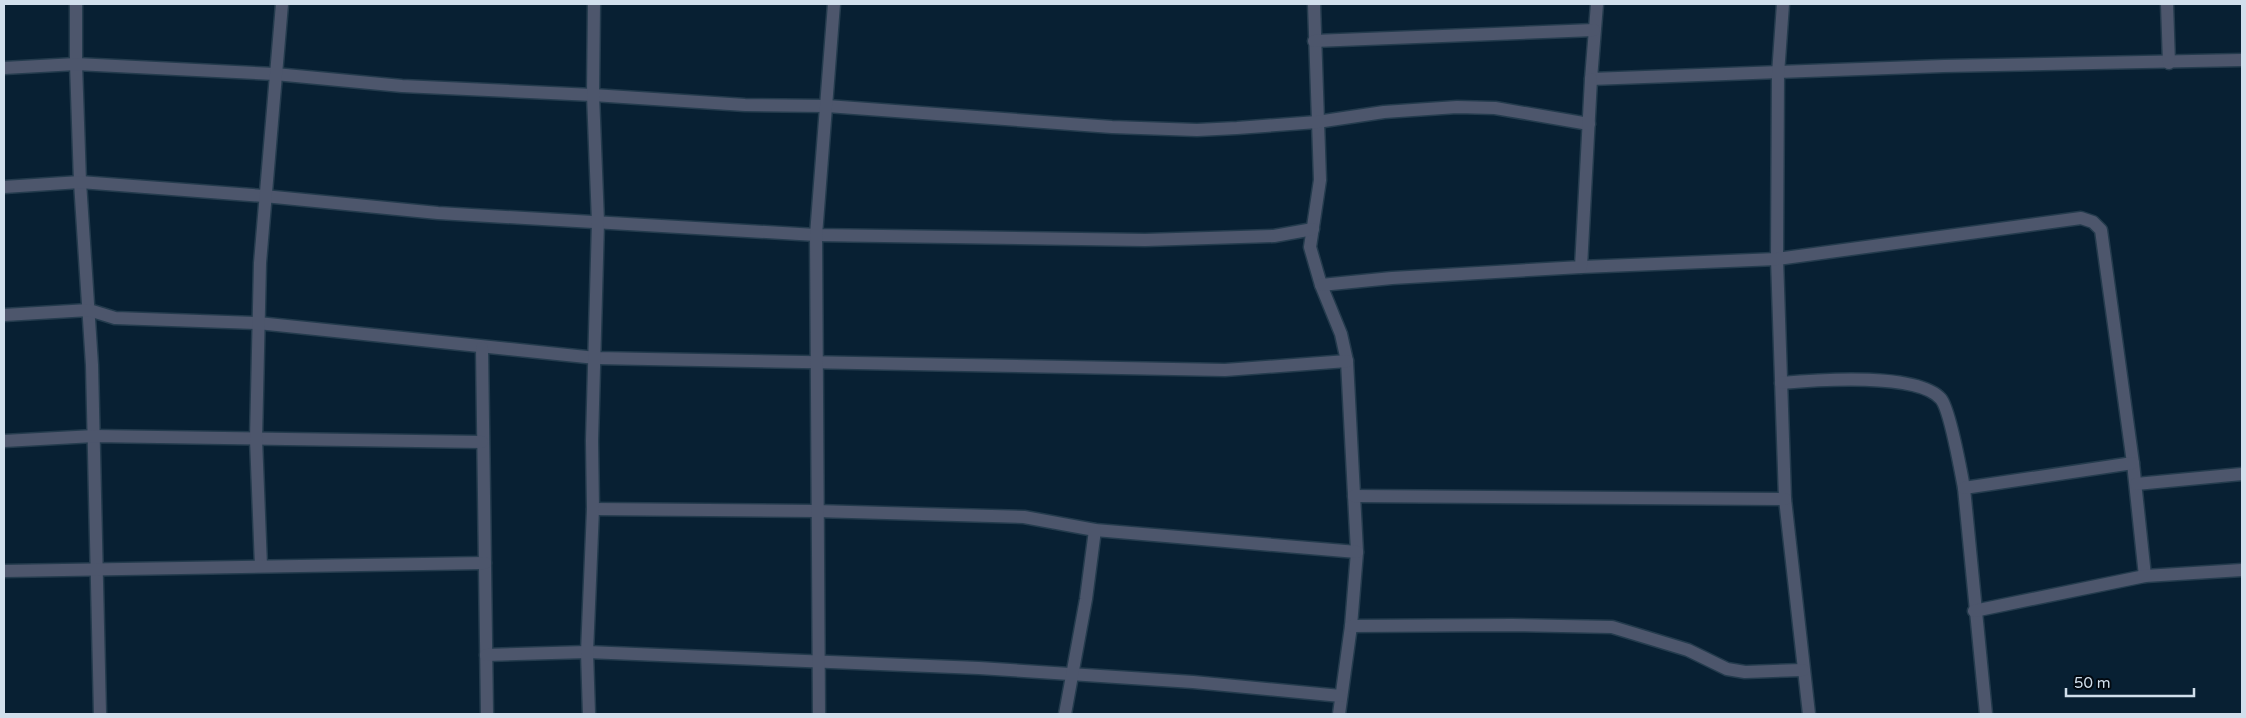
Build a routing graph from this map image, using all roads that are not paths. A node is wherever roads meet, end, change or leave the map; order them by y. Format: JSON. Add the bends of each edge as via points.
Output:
{"nodes":[{"id":1,"x":76,"y":4,"type":"edge"},
{"id":2,"x":282,"y":4,"type":"edge"},
{"id":3,"x":594,"y":4,"type":"edge"},
{"id":4,"x":834,"y":4,"type":"edge"},
{"id":5,"x":1314,"y":4,"type":"edge"},
{"id":6,"x":1597,"y":4,"type":"edge"},
{"id":7,"x":1783,"y":4,"type":"edge"},
{"id":8,"x":2167,"y":4,"type":"edge"},
{"id":9,"x":1594,"y":30,"type":"junction"},
{"id":10,"x":1314,"y":42,"type":"junction"},
{"id":11,"x":2242,"y":60,"type":"edge"},
{"id":12,"x":2169,"y":63,"type":"junction"},
{"id":13,"x":76,"y":64,"type":"junction"},
{"id":14,"x":4,"y":68,"type":"edge"},
{"id":15,"x":275,"y":74,"type":"junction"},
{"id":16,"x":1778,"y":74,"type":"junction"},
{"id":17,"x":1590,"y":80,"type":"junction"},
{"id":18,"x":593,"y":95,"type":"junction"},
{"id":19,"x":827,"y":106,"type":"junction"},
{"id":20,"x":1317,"y":122,"type":"junction"},
{"id":21,"x":1589,"y":124,"type":"junction"},
{"id":22,"x":80,"y":182,"type":"junction"},
{"id":23,"x":4,"y":187,"type":"edge"},
{"id":24,"x":264,"y":196,"type":"junction"},
{"id":25,"x":598,"y":222,"type":"junction"},
{"id":26,"x":1313,"y":229,"type":"junction"},
{"id":27,"x":816,"y":236,"type":"junction"},
{"id":28,"x":1777,"y":259,"type":"junction"},
{"id":29,"x":1581,"y":267,"type":"junction"},
{"id":30,"x":1321,"y":285,"type":"junction"},
{"id":31,"x":89,"y":310,"type":"junction"},
{"id":32,"x":4,"y":315,"type":"edge"},
{"id":33,"x":258,"y":323,"type":"junction"},
{"id":34,"x":482,"y":348,"type":"junction"},
{"id":35,"x":596,"y":358,"type":"junction"},
{"id":36,"x":816,"y":360,"type":"junction"},
{"id":37,"x":1347,"y":361,"type":"junction"},
{"id":38,"x":1781,"y":382,"type":"junction"},
{"id":39,"x":94,"y":436,"type":"junction"},
{"id":40,"x":256,"y":439,"type":"junction"},
{"id":41,"x":4,"y":441,"type":"edge"},
{"id":42,"x":482,"y":442,"type":"junction"},
{"id":43,"x":2133,"y":463,"type":"junction"},
{"id":44,"x":2242,"y":474,"type":"edge"},
{"id":45,"x":2136,"y":484,"type":"junction"},
{"id":46,"x":1964,"y":488,"type":"junction"},
{"id":47,"x":1354,"y":496,"type":"junction"},
{"id":48,"x":1785,"y":499,"type":"junction"},
{"id":49,"x":593,"y":508,"type":"junction"},
{"id":50,"x":816,"y":511,"type":"junction"},
{"id":51,"x":1095,"y":530,"type":"junction"},
{"id":52,"x":1357,"y":552,"type":"junction"},
{"id":53,"x":485,"y":563,"type":"junction"},
{"id":54,"x":260,"y":566,"type":"junction"},
{"id":55,"x":98,"y":570,"type":"junction"},
{"id":56,"x":2242,"y":570,"type":"edge"},
{"id":57,"x":4,"y":571,"type":"edge"},
{"id":58,"x":2145,"y":576,"type":"junction"},
{"id":59,"x":1974,"y":611,"type":"junction"},
{"id":60,"x":1351,"y":626,"type":"junction"},
{"id":61,"x":587,"y":652,"type":"junction"},
{"id":62,"x":486,"y":654,"type":"junction"},
{"id":63,"x":817,"y":662,"type":"junction"},
{"id":64,"x":1804,"y":670,"type":"junction"},
{"id":65,"x":1070,"y":676,"type":"junction"},
{"id":66,"x":1341,"y":696,"type":"junction"},
{"id":67,"x":100,"y":714,"type":"edge"},
{"id":68,"x":486,"y":714,"type":"edge"},
{"id":69,"x":589,"y":714,"type":"edge"},
{"id":70,"x":819,"y":714,"type":"edge"},
{"id":71,"x":1065,"y":714,"type":"edge"},
{"id":72,"x":1339,"y":714,"type":"edge"},
{"id":73,"x":1808,"y":714,"type":"edge"},
{"id":74,"x":1986,"y":714,"type":"edge"}],
"edges":[{"from":1,"to":13,"type":"street"},
{"from":2,"to":15,"type":"street"},
{"from":3,"to":18,"type":"street"},
{"from":4,"to":19,"type":"street"},
{"from":5,"to":10,"type":"street"},
{"from":6,"to":9,"type":"street"},
{"from":7,"to":16,"type":"street"},
{"from":8,"to":12,"type":"street"},
{"from":9,"to":10,"type":"street"},
{"from":9,"to":17,"type":"street"},
{"from":10,"to":20,"type":"street"},
{"from":11,"to":12,"type":"street"},
{"from":12,"to":16,"type":"street","via":[[1944,66]]},
{"from":13,"to":14,"type":"street"},
{"from":13,"to":15,"type":"street"},
{"from":13,"to":22,"type":"street"},
{"from":15,"to":18,"type":"street","via":[[402,86]]},
{"from":15,"to":24,"type":"street"},
{"from":16,"to":17,"type":"street"},
{"from":16,"to":28,"type":"street"},
{"from":17,"to":21,"type":"street"},
{"from":18,"to":19,"type":"street","via":[[745,105]]},
{"from":18,"to":25,"type":"street"},
{"from":19,"to":20,"type":"street","via":[[1112,127],[1197,130]]},
{"from":19,"to":27,"type":"street"},
{"from":20,"to":21,"type":"street","via":[[1384,112],[1456,107],[1496,108]]},
{"from":20,"to":26,"type":"street","via":[[1320,180]]},
{"from":21,"to":29,"type":"street"},
{"from":22,"to":23,"type":"street"},
{"from":22,"to":24,"type":"street"},
{"from":22,"to":31,"type":"street"},
{"from":24,"to":25,"type":"street","via":[[438,213]]},
{"from":24,"to":33,"type":"street"},
{"from":25,"to":27,"type":"street"},
{"from":25,"to":35,"type":"street"},
{"from":26,"to":27,"type":"street","via":[[1274,236],[1145,240]]},
{"from":26,"to":30,"type":"street","via":[[1310,247]]},
{"from":27,"to":36,"type":"street"},
{"from":28,"to":29,"type":"street"},
{"from":28,"to":38,"type":"street"},
{"from":28,"to":43,"type":"street","via":[[2081,218],[2093,222],[2101,230]]},
{"from":29,"to":30,"type":"street","via":[[1382,278]]},
{"from":30,"to":37,"type":"street","via":[[1341,334]]},
{"from":31,"to":32,"type":"street"},
{"from":31,"to":33,"type":"street","via":[[115,318]]},
{"from":31,"to":39,"type":"street"},
{"from":33,"to":34,"type":"street"},
{"from":33,"to":40,"type":"street"},
{"from":34,"to":35,"type":"street"},
{"from":34,"to":42,"type":"street"},
{"from":35,"to":36,"type":"street"},
{"from":35,"to":49,"type":"street"},
{"from":36,"to":37,"type":"street","via":[[1225,370]]},
{"from":36,"to":50,"type":"street"},
{"from":37,"to":47,"type":"street"},
{"from":38,"to":46,"type":"street","via":[[1854,378],[1914,386],[1932,392],[1942,400]]},
{"from":38,"to":48,"type":"street"},
{"from":39,"to":40,"type":"street"},
{"from":39,"to":41,"type":"street"},
{"from":39,"to":55,"type":"street"},
{"from":40,"to":42,"type":"street"},
{"from":40,"to":54,"type":"street"},
{"from":42,"to":53,"type":"street"},
{"from":43,"to":45,"type":"street"},
{"from":43,"to":46,"type":"street"},
{"from":44,"to":45,"type":"street"},
{"from":45,"to":58,"type":"street"},
{"from":46,"to":59,"type":"street"},
{"from":47,"to":48,"type":"street"},
{"from":47,"to":52,"type":"street"},
{"from":48,"to":64,"type":"street"},
{"from":49,"to":50,"type":"street"},
{"from":49,"to":61,"type":"street"},
{"from":50,"to":51,"type":"street","via":[[1024,517]]},
{"from":50,"to":63,"type":"street"},
{"from":51,"to":52,"type":"street"},
{"from":51,"to":65,"type":"street","via":[[1086,599]]},
{"from":52,"to":60,"type":"street"},
{"from":53,"to":54,"type":"street"},
{"from":53,"to":62,"type":"street"},
{"from":54,"to":55,"type":"street"},
{"from":55,"to":57,"type":"street"},
{"from":55,"to":67,"type":"street"},
{"from":56,"to":58,"type":"street"},
{"from":58,"to":59,"type":"street"},
{"from":59,"to":74,"type":"street"},
{"from":60,"to":64,"type":"street","via":[[1612,627],[1688,650],[1727,669],[1744,672]]},
{"from":60,"to":66,"type":"street"},
{"from":61,"to":62,"type":"street"},
{"from":61,"to":63,"type":"street"},
{"from":61,"to":69,"type":"street"},
{"from":62,"to":68,"type":"street"},
{"from":63,"to":65,"type":"street","via":[[979,668]]},
{"from":63,"to":70,"type":"street"},
{"from":64,"to":73,"type":"street"},
{"from":65,"to":66,"type":"street","via":[[1193,682]]},
{"from":65,"to":71,"type":"street"},
{"from":66,"to":72,"type":"street"}]}
